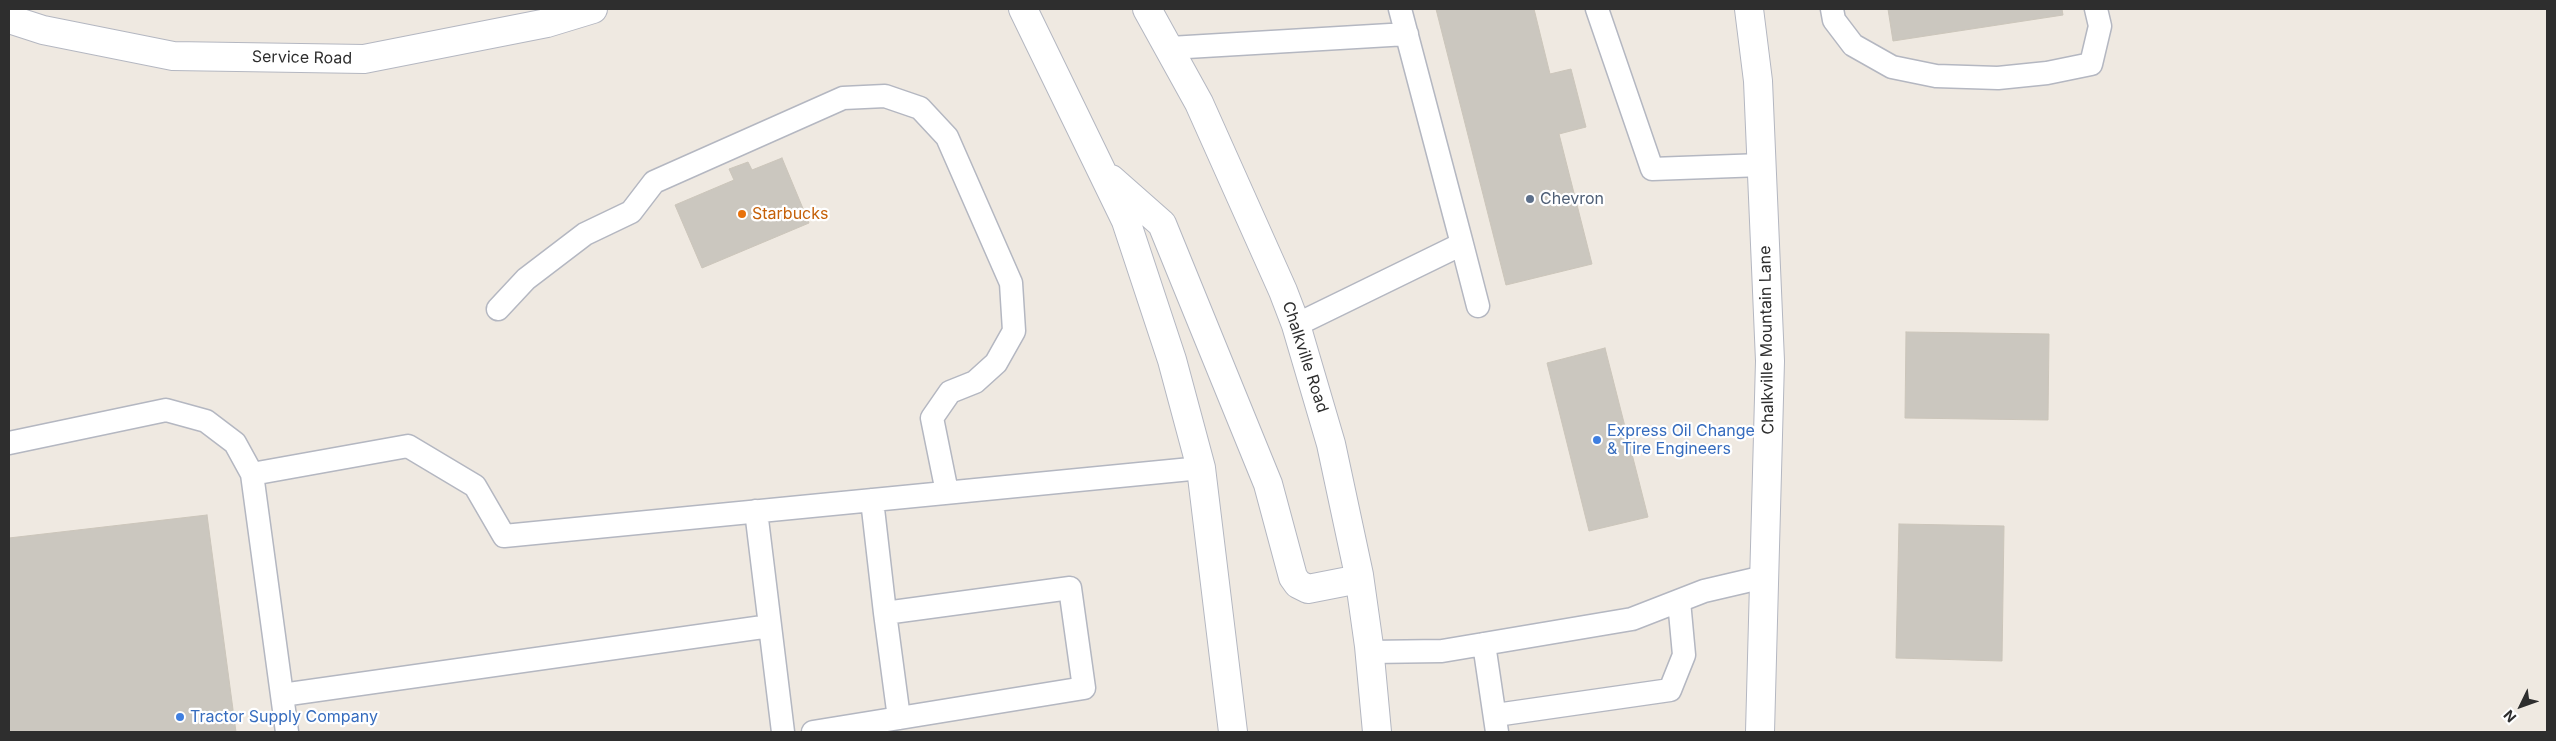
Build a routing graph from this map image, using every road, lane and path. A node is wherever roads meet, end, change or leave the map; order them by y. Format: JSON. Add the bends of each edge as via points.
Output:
{"nodes":[{"id":1,"x":593,"y":9,"type":"edge"},
{"id":2,"x":1023,"y":9,"type":"edge"},
{"id":3,"x":1147,"y":9,"type":"edge"},
{"id":4,"x":1400,"y":9,"type":"edge"},
{"id":5,"x":1597,"y":9,"type":"edge"},
{"id":6,"x":1749,"y":9,"type":"edge"},
{"id":7,"x":1832,"y":9,"type":"edge"},
{"id":8,"x":2096,"y":9,"type":"edge"},
{"id":9,"x":9,"y":19,"type":"edge"},
{"id":10,"x":1407,"y":34,"type":"junction"},
{"id":11,"x":1170,"y":48,"type":"junction"},
{"id":12,"x":1762,"y":165,"type":"junction"},
{"id":13,"x":1102,"y":172,"type":"junction"},
{"id":14,"x":1462,"y":244,"type":"junction"},
{"id":15,"x":1478,"y":306,"type":"dead end"},
{"id":16,"x":498,"y":309,"type":"dead end"},
{"id":17,"x":1296,"y":325,"type":"junction"},
{"id":18,"x":9,"y":443,"type":"edge"},
{"id":19,"x":1201,"y":468,"type":"junction"},
{"id":20,"x":252,"y":474,"type":"junction"},
{"id":21,"x":947,"y":492,"type":"junction"},
{"id":22,"x":872,"y":500,"type":"junction"},
{"id":23,"x":756,"y":511,"type":"junction"},
{"id":24,"x":1764,"y":577,"type":"junction"},
{"id":25,"x":1359,"y":579,"type":"junction"},
{"id":26,"x":1679,"y":601,"type":"junction"},
{"id":27,"x":885,"y":613,"type":"junction"},
{"id":28,"x":770,"y":626,"type":"junction"},
{"id":29,"x":1484,"y":644,"type":"junction"},
{"id":30,"x":1370,"y":652,"type":"junction"},
{"id":31,"x":282,"y":695,"type":"junction"},
{"id":32,"x":899,"y":718,"type":"junction"},
{"id":33,"x":1496,"y":724,"type":"edge"},
{"id":34,"x":288,"y":732,"type":"edge"},
{"id":35,"x":783,"y":732,"type":"edge"},
{"id":36,"x":813,"y":732,"type":"edge"},
{"id":37,"x":1233,"y":732,"type":"edge"},
{"id":38,"x":1378,"y":732,"type":"edge"},
{"id":39,"x":1760,"y":732,"type":"edge"}],
"edges":[{"from":1,"to":9,"type":"main road","name":"Service Road","via":[[547,23],[364,59],[173,56],[43,30]]},
{"from":2,"to":13,"type":"main road"},
{"from":3,"to":11,"type":"main road","name":"Chalkville Road"},
{"from":4,"to":10,"type":"lane"},
{"from":5,"to":12,"type":"lane","via":[[1652,169]]},
{"from":6,"to":12,"type":"main road","name":"Chalkville Mountain Lane","via":[[1758,81]]},
{"from":7,"to":8,"type":"lane","via":[[1834,20],[1853,45],[1892,67],[1936,76],[1998,78],[2091,64],[2100,26]]},
{"from":10,"to":11,"type":"lane"},
{"from":10,"to":14,"type":"lane"},
{"from":11,"to":17,"type":"main road","name":"Chalkville Road","via":[[1203,112]]},
{"from":12,"to":24,"type":"main road","name":"Chalkville Mountain Lane","via":[[1770,361]]},
{"from":13,"to":19,"type":"main road","via":[[1126,221],[1172,360]]},
{"from":13,"to":25,"type":"main road","via":[[1162,224],[1268,484],[1293,577],[1308,589]]},
{"from":14,"to":15,"type":"lane"},
{"from":14,"to":17,"type":"lane"},
{"from":16,"to":21,"type":"lane","via":[[526,279],[585,234],[631,212],[654,182],[843,98],[884,96],[920,108],[947,137],[1011,283],[1014,331],[996,362],[975,382],[950,392],[932,418]]},
{"from":17,"to":25,"type":"main road","name":"Chalkville Road","via":[[1331,444]]},
{"from":18,"to":20,"type":"lane","via":[[166,410],[206,421],[235,443]]},
{"from":19,"to":21,"type":"lane"},
{"from":19,"to":37,"type":"main road"},
{"from":20,"to":23,"type":"lane","via":[[408,446],[475,486],[504,536]]},
{"from":20,"to":31,"type":"lane"},
{"from":21,"to":22,"type":"lane"},
{"from":22,"to":23,"type":"lane"},
{"from":22,"to":27,"type":"lane"},
{"from":23,"to":28,"type":"lane"},
{"from":24,"to":26,"type":"lane","via":[[1704,591]]},
{"from":24,"to":39,"type":"main road","name":"Chalkville Mountain Lane"},
{"from":25,"to":30,"type":"main road","name":"Chalkville Road"},
{"from":26,"to":29,"type":"lane","via":[[1632,619]]},
{"from":26,"to":33,"type":"lane","via":[[1684,655],[1670,690]]},
{"from":27,"to":32,"type":"lane"},
{"from":27,"to":32,"type":"lane","via":[[1070,588],[1084,688]]},
{"from":28,"to":31,"type":"lane"},
{"from":28,"to":35,"type":"lane"},
{"from":29,"to":30,"type":"lane","via":[[1442,651]]},
{"from":29,"to":33,"type":"lane"},
{"from":30,"to":38,"type":"main road","name":"Chalkville Road"},
{"from":31,"to":34,"type":"lane"},
{"from":32,"to":36,"type":"lane"}]}
